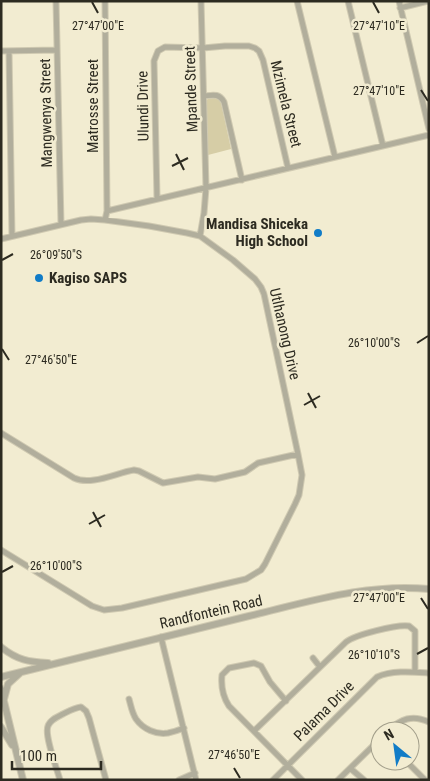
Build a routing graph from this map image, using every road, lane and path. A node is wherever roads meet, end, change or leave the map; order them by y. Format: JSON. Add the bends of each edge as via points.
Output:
{"nodes":[{"id":1,"x":56,"y":1,"type":"edge"},
{"id":2,"x":105,"y":1,"type":"edge"},
{"id":3,"x":201,"y":1,"type":"edge"},
{"id":4,"x":297,"y":1,"type":"edge"},
{"id":5,"x":348,"y":1,"type":"edge"},
{"id":6,"x":399,"y":1,"type":"edge"},
{"id":7,"x":428,"y":1,"type":"edge"},
{"id":8,"x":400,"y":8,"type":"junction"},
{"id":9,"x":203,"y":48,"type":"junction"},
{"id":10,"x":255,"y":48,"type":"joint"},
{"id":11,"x":57,"y":50,"type":"junction"},
{"id":12,"x":1,"y":51,"type":"edge"},
{"id":13,"x":9,"y":51,"type":"junction"},
{"id":14,"x":204,"y":96,"type":"junction"},
{"id":15,"x":429,"y":129,"type":"edge"},
{"id":16,"x":429,"y":136,"type":"edge"},
{"id":17,"x":383,"y":146,"type":"junction"},
{"id":18,"x":335,"y":157,"type":"junction"},
{"id":19,"x":288,"y":168,"type":"junction"},
{"id":20,"x":242,"y":180,"type":"junction"},
{"id":21,"x":206,"y":188,"type":"junction"},
{"id":22,"x":157,"y":198,"type":"junction"},
{"id":23,"x":107,"y":211,"type":"junction"},
{"id":24,"x":105,"y":220,"type":"junction"},
{"id":25,"x":61,"y":224,"type":"junction"},
{"id":26,"x":12,"y":236,"type":"junction"},
{"id":27,"x":200,"y":236,"type":"junction"},
{"id":28,"x":1,"y":239,"type":"edge"},
{"id":29,"x":1,"y":432,"type":"edge"},
{"id":30,"x":298,"y":454,"type":"junction"},
{"id":31,"x":1,"y":550,"type":"edge"},
{"id":32,"x":429,"y":589,"type":"edge"},
{"id":33,"x":161,"y":637,"type":"junction"},
{"id":34,"x":1,"y":647,"type":"edge"},
{"id":35,"x":313,"y":658,"type":"dead end"},
{"id":36,"x":56,"y":663,"type":"junction"},
{"id":37,"x":320,"y":667,"type":"junction"},
{"id":38,"x":21,"y":672,"type":"junction"},
{"id":39,"x":415,"y":672,"type":"junction"},
{"id":40,"x":429,"y":673,"type":"edge"},
{"id":41,"x":1,"y":677,"type":"edge"},
{"id":42,"x":1,"y":688,"type":"edge"},
{"id":43,"x":129,"y":699,"type":"dead end"},
{"id":44,"x":286,"y":701,"type":"junction"},
{"id":45,"x":4,"y":702,"type":"junction"},
{"id":46,"x":400,"y":721,"type":"edge"},
{"id":47,"x":429,"y":722,"type":"edge"},
{"id":48,"x":1,"y":727,"type":"edge"},
{"id":49,"x":184,"y":728,"type":"junction"},
{"id":50,"x":254,"y":732,"type":"junction"},
{"id":51,"x":14,"y":748,"type":"junction"},
{"id":52,"x":370,"y":749,"type":"edge"},
{"id":53,"x":287,"y":765,"type":"junction"},
{"id":54,"x":350,"y":768,"type":"junction"},
{"id":55,"x":417,"y":771,"type":"edge"},
{"id":56,"x":195,"y":773,"type":"junction"},
{"id":57,"x":23,"y":780,"type":"edge"},
{"id":58,"x":60,"y":780,"type":"edge"},
{"id":59,"x":106,"y":780,"type":"edge"},
{"id":60,"x":179,"y":780,"type":"edge"},
{"id":61,"x":196,"y":780,"type":"edge"},
{"id":62,"x":273,"y":780,"type":"edge"},
{"id":63,"x":302,"y":780,"type":"edge"},
{"id":64,"x":338,"y":780,"type":"edge"},
{"id":65,"x":364,"y":780,"type":"edge"},
{"id":66,"x":426,"y":780,"type":"edge"}],
"edges":[{"from":1,"to":11,"type":"street","name":"Mangwenya Street"},
{"from":2,"to":23,"type":"street","name":"Matrosse Street"},
{"from":3,"to":9,"type":"street","name":"Mpande Street"},
{"from":4,"to":18,"type":"street"},
{"from":5,"to":17,"type":"street"},
{"from":6,"to":8,"type":"street"},
{"from":7,"to":8,"type":"street"},
{"from":8,"to":15,"type":"street"},
{"from":9,"to":10,"type":"street","name":"Ulundi Drive"},
{"from":9,"to":14,"type":"street","name":"Mpande Street"},
{"from":9,"to":22,"type":"street","name":"Ulundi Drive","via":[[165,47],[158,51],[154,61]]},
{"from":10,"to":19,"type":"street","name":"Mzimela Street","via":[[263,60]]},
{"from":11,"to":13,"type":"street"},
{"from":11,"to":25,"type":"street","name":"Mangwenya Street"},
{"from":12,"to":13,"type":"street"},
{"from":13,"to":26,"type":"street"},
{"from":14,"to":20,"type":"street","via":[[216,95],[224,102]]},
{"from":14,"to":21,"type":"street","name":"Mpande Street"},
{"from":16,"to":17,"type":"street"},
{"from":17,"to":18,"type":"street"},
{"from":18,"to":19,"type":"street"},
{"from":19,"to":20,"type":"street"},
{"from":20,"to":21,"type":"street"},
{"from":21,"to":22,"type":"street"},
{"from":21,"to":27,"type":"street","name":"Mpande Street"},
{"from":22,"to":23,"type":"street"},
{"from":23,"to":24,"type":"street"},
{"from":24,"to":25,"type":"street","name":"Utlhanong Drive"},
{"from":24,"to":27,"type":"street","name":"Utlhanong Drive"},
{"from":25,"to":26,"type":"street","name":"Utlhanong Drive"},
{"from":26,"to":28,"type":"street","name":"Utlhanong Drive"},
{"from":27,"to":30,"type":"street","name":"Utlhanong Drive","via":[[262,286]]},
{"from":29,"to":30,"type":"street","via":[[83,481],[134,470],[163,483],[198,477],[215,479],[245,472],[258,463]]},
{"from":30,"to":31,"type":"street","name":"Utlhanong Drive","via":[[302,475],[295,504],[265,564],[246,578],[104,610],[92,606]]},
{"from":32,"to":33,"type":"street","name":"Randfontein Road","via":[[355,592]]},
{"from":33,"to":36,"type":"street","name":"Randfontein Road"},
{"from":33,"to":49,"type":"street"},
{"from":34,"to":36,"type":"street","via":[[22,660]]},
{"from":35,"to":37,"type":"street"},
{"from":36,"to":38,"type":"street","name":"Randfontein Road"},
{"from":37,"to":39,"type":"street","via":[[354,638],[405,625],[414,631]]},
{"from":37,"to":44,"type":"street"},
{"from":38,"to":41,"type":"street","name":"Randfontein Road"},
{"from":38,"to":45,"type":"street","via":[[8,684]]},
{"from":39,"to":40,"type":"street","name":"Palama Drive"},
{"from":39,"to":53,"type":"street","name":"Palama Drive","via":[[377,677]]},
{"from":42,"to":45,"type":"street"},
{"from":43,"to":49,"type":"street","via":[[135,718],[149,730],[161,734]]},
{"from":44,"to":50,"type":"street"},
{"from":44,"to":50,"type":"street","via":[[258,664],[226,670],[222,679],[227,702]]},
{"from":45,"to":51,"type":"street"},
{"from":46,"to":47,"type":"street","via":[[418,719]]},
{"from":48,"to":51,"type":"street"},
{"from":49,"to":56,"type":"street"},
{"from":50,"to":53,"type":"street"},
{"from":51,"to":57,"type":"street"},
{"from":52,"to":54,"type":"street"},
{"from":53,"to":62,"type":"street","name":"Palama Drive"},
{"from":53,"to":63,"type":"street"},
{"from":54,"to":64,"type":"street"},
{"from":54,"to":65,"type":"street"},
{"from":55,"to":66,"type":"street"},
{"from":56,"to":60,"type":"street"},
{"from":56,"to":61,"type":"street"},
{"from":58,"to":59,"type":"street","via":[[47,728],[58,716],[81,707],[86,711]]}]}
